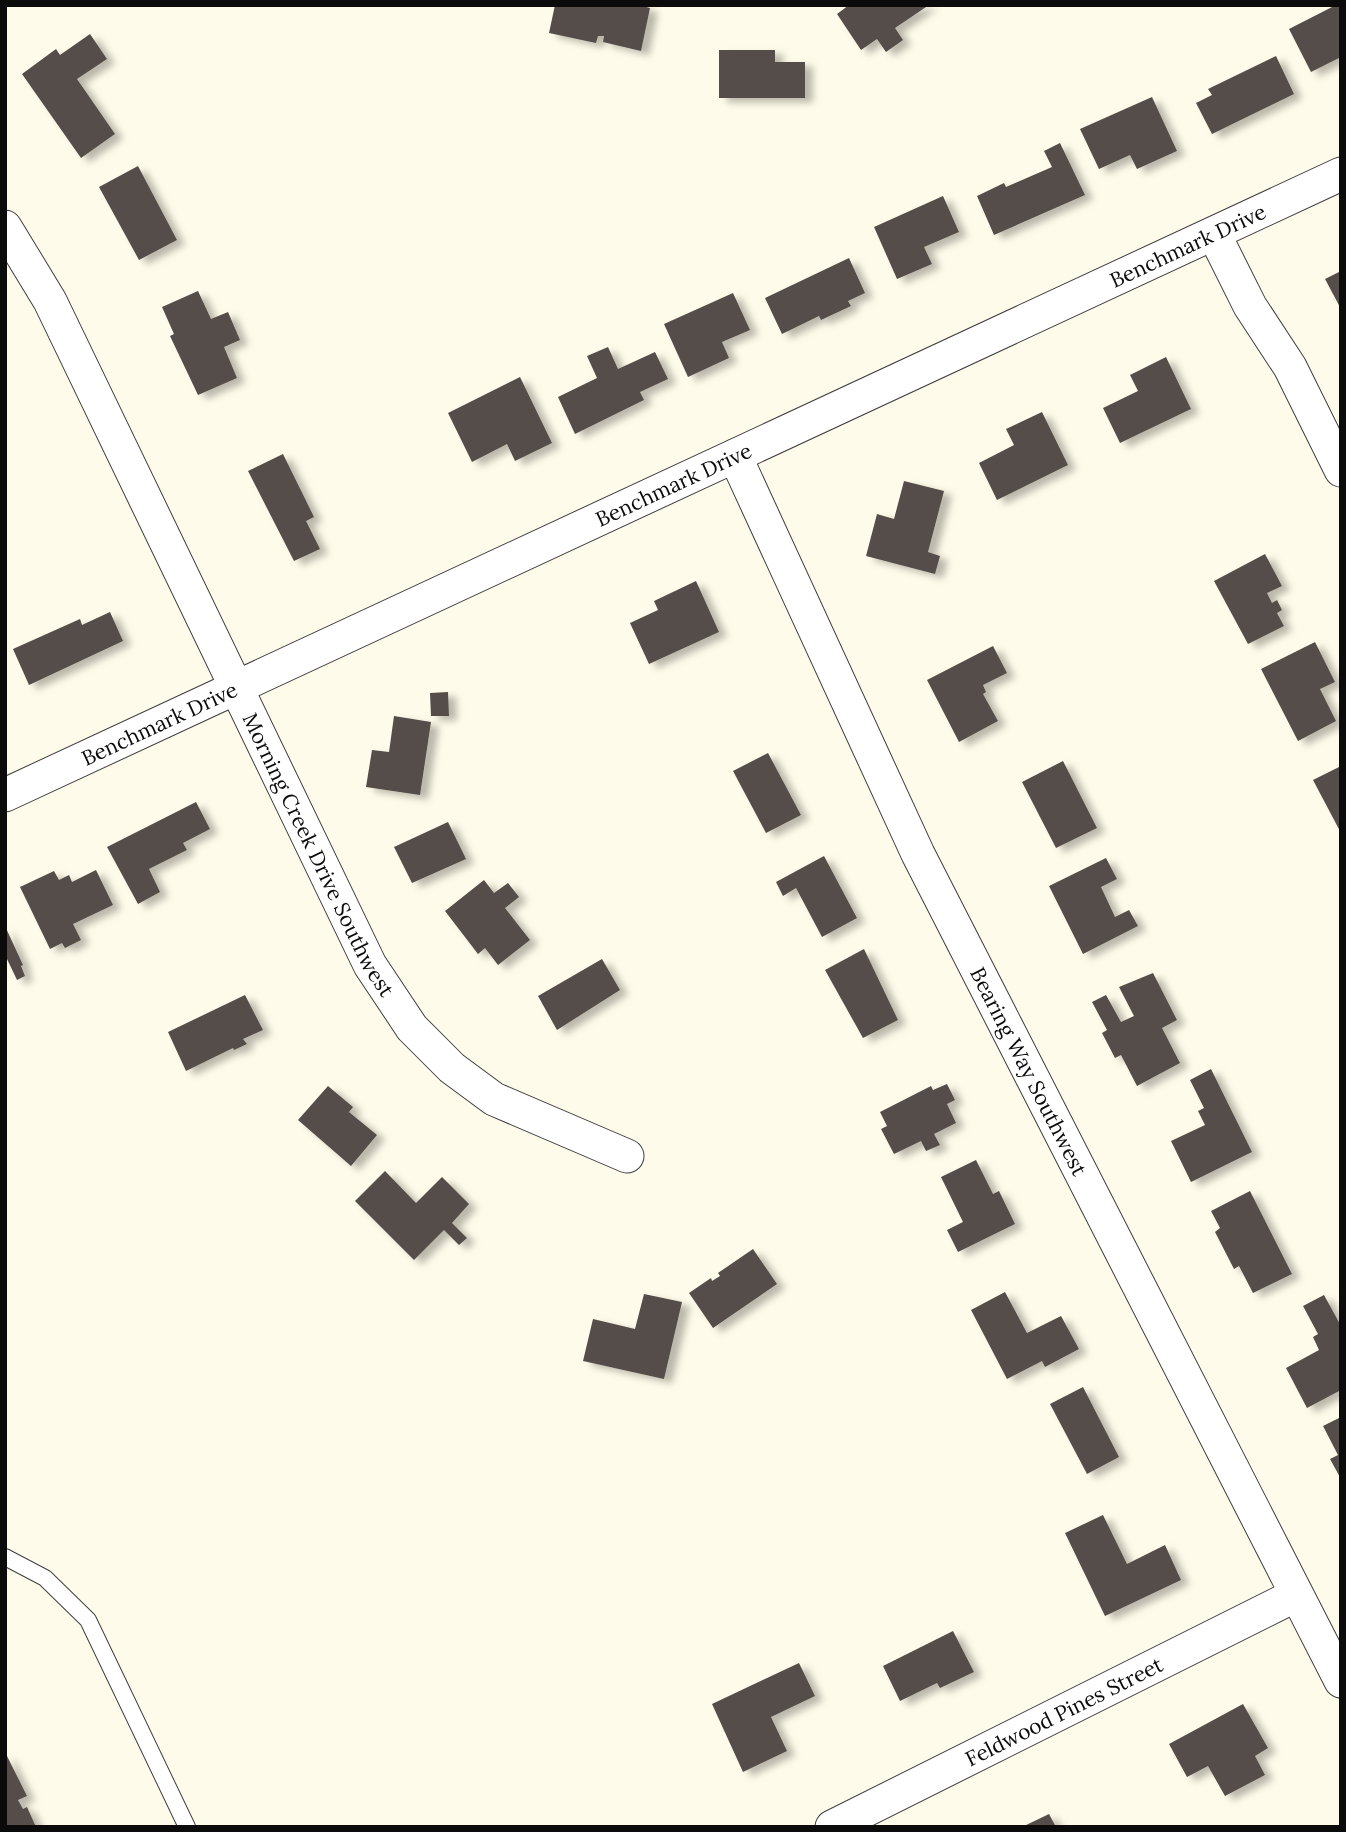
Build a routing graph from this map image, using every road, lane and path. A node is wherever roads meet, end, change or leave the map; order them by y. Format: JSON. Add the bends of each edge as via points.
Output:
{"nodes":[{"id":1,"x":1341,"y":174,"type":"edge"},
{"id":2,"x":5,"y":227,"type":"edge"},
{"id":3,"x":1214,"y":234,"type":"junction"},
{"id":4,"x":735,"y":456,"type":"junction"},
{"id":5,"x":1341,"y":470,"type":"edge"},
{"id":6,"x":237,"y":687,"type":"junction"},
{"id":7,"x":5,"y":795,"type":"edge"},
{"id":8,"x":627,"y":1156,"type":"dead end"},
{"id":9,"x":5,"y":1557,"type":"edge"},
{"id":10,"x":1296,"y":1595,"type":"junction"},
{"id":11,"x":1341,"y":1681,"type":"edge"},
{"id":12,"x":187,"y":1827,"type":"edge"},
{"id":13,"x":832,"y":1827,"type":"edge"}],
"edges":[{"from":1,"to":3,"type":"street","name":"Benchmark Drive"},
{"from":2,"to":6,"type":"street","name":"Morning Creek Drive Southwest","via":[[50,301]]},
{"from":3,"to":4,"type":"street","name":"Benchmark Drive"},
{"from":3,"to":5,"type":"street","via":[[1250,306],[1290,367]]},
{"from":4,"to":6,"type":"street","name":"Benchmark Drive"},
{"from":4,"to":10,"type":"street","name":"Bearing Way Southwest","via":[[918,854]]},
{"from":6,"to":7,"type":"street","name":"Benchmark Drive"},
{"from":6,"to":8,"type":"street","name":"Morning Creek Drive Southwest","via":[[370,965],[412,1028],[452,1069],[494,1099]]},
{"from":9,"to":12,"type":"lane","via":[[45,1577],[88,1620]]},
{"from":10,"to":11,"type":"street","name":"Bearing Way Southwest"},
{"from":10,"to":13,"type":"street","name":"Feldwood Pines Street"}]}
